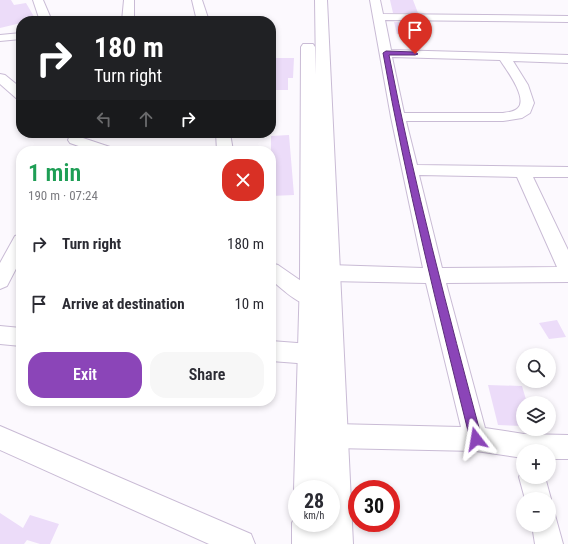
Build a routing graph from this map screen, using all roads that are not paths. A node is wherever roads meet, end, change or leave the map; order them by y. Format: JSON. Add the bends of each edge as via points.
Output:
{"nodes":[{"id":1,"x":38,"y":0,"type":"edge"},
{"id":2,"x":129,"y":0,"type":"edge"},
{"id":3,"x":197,"y":0,"type":"edge"},
{"id":4,"x":307,"y":0,"type":"edge"},
{"id":5,"x":321,"y":0,"type":"edge"},
{"id":6,"x":377,"y":8,"type":"edge"},
{"id":7,"x":44,"y":16,"type":"edge"},
{"id":8,"x":128,"y":16,"type":"edge"},
{"id":9,"x":202,"y":16,"type":"edge"},
{"id":10,"x":568,"y":19,"type":"edge"},
{"id":11,"x":16,"y":36,"type":"edge"},
{"id":12,"x":0,"y":38,"type":"edge"},
{"id":13,"x":386,"y":53,"type":"junction"},
{"id":14,"x":504,"y":57,"type":"junction"},
{"id":15,"x":566,"y":60,"type":"edge"},
{"id":16,"x":0,"y":78,"type":"edge"},
{"id":17,"x":16,"y":91,"type":"edge"},
{"id":18,"x":398,"y":117,"type":"junction"},
{"id":19,"x":72,"y":139,"type":"edge"},
{"id":20,"x":93,"y":146,"type":"edge"},
{"id":21,"x":410,"y":170,"type":"junction"},
{"id":22,"x":522,"y":171,"type":"junction"},
{"id":23,"x":568,"y":172,"type":"edge"},
{"id":24,"x":16,"y":251,"type":"edge"},
{"id":25,"x":568,"y":269,"type":"edge"},
{"id":26,"x":329,"y":273,"type":"junction"},
{"id":27,"x":276,"y":274,"type":"edge"},
{"id":28,"x":568,"y":274,"type":"edge"},
{"id":29,"x":434,"y":276,"type":"junction"},
{"id":30,"x":0,"y":281,"type":"edge"},
{"id":31,"x":310,"y":298,"type":"junction"},
{"id":32,"x":0,"y":335,"type":"edge"},
{"id":33,"x":16,"y":336,"type":"edge"},
{"id":34,"x":276,"y":351,"type":"edge"},
{"id":35,"x":310,"y":354,"type":"junction"},
{"id":36,"x":334,"y":436,"type":"junction"},
{"id":37,"x":0,"y":438,"type":"edge"},
{"id":38,"x":476,"y":439,"type":"junction"},
{"id":39,"x":516,"y":446,"type":"edge"},
{"id":40,"x":556,"y":447,"type":"edge"},
{"id":41,"x":568,"y":447,"type":"edge"},
{"id":42,"x":309,"y":480,"type":"edge"},
{"id":43,"x":308,"y":532,"type":"edge"},
{"id":44,"x":547,"y":532,"type":"edge"},
{"id":45,"x":241,"y":544,"type":"edge"},
{"id":46,"x":308,"y":544,"type":"edge"},
{"id":47,"x":337,"y":544,"type":"edge"},
{"id":48,"x":550,"y":544,"type":"edge"}],
"edges":[{"from":1,"to":7,"type":"street"},
{"from":2,"to":8,"type":"street"},
{"from":3,"to":9,"type":"street"},
{"from":4,"to":31,"type":"main road"},
{"from":5,"to":26,"type":"main road"},
{"from":6,"to":10,"type":"street"},
{"from":6,"to":13,"type":"street"},
{"from":11,"to":12,"type":"street"},
{"from":13,"to":14,"type":"street"},
{"from":13,"to":18,"type":"street"},
{"from":14,"to":15,"type":"street"},
{"from":14,"to":18,"type":"street","via":[[527,98],[528,107],[517,117]]},
{"from":16,"to":17,"type":"street"},
{"from":18,"to":21,"type":"street"},
{"from":19,"to":20,"type":"street"},
{"from":21,"to":22,"type":"street"},
{"from":21,"to":29,"type":"street"},
{"from":22,"to":23,"type":"street"},
{"from":22,"to":25,"type":"street"},
{"from":24,"to":30,"type":"street"},
{"from":26,"to":29,"type":"street"},
{"from":26,"to":36,"type":"main road"},
{"from":27,"to":31,"type":"street"},
{"from":28,"to":29,"type":"street"},
{"from":29,"to":38,"type":"street"},
{"from":31,"to":35,"type":"main road"},
{"from":32,"to":33,"type":"street"},
{"from":34,"to":35,"type":"street"},
{"from":35,"to":42,"type":"main road"},
{"from":36,"to":38,"type":"street"},
{"from":36,"to":47,"type":"main road"},
{"from":37,"to":45,"type":"street"},
{"from":38,"to":39,"type":"street"},
{"from":40,"to":41,"type":"street"},
{"from":43,"to":46,"type":"main road"},
{"from":44,"to":48,"type":"street"}]}
